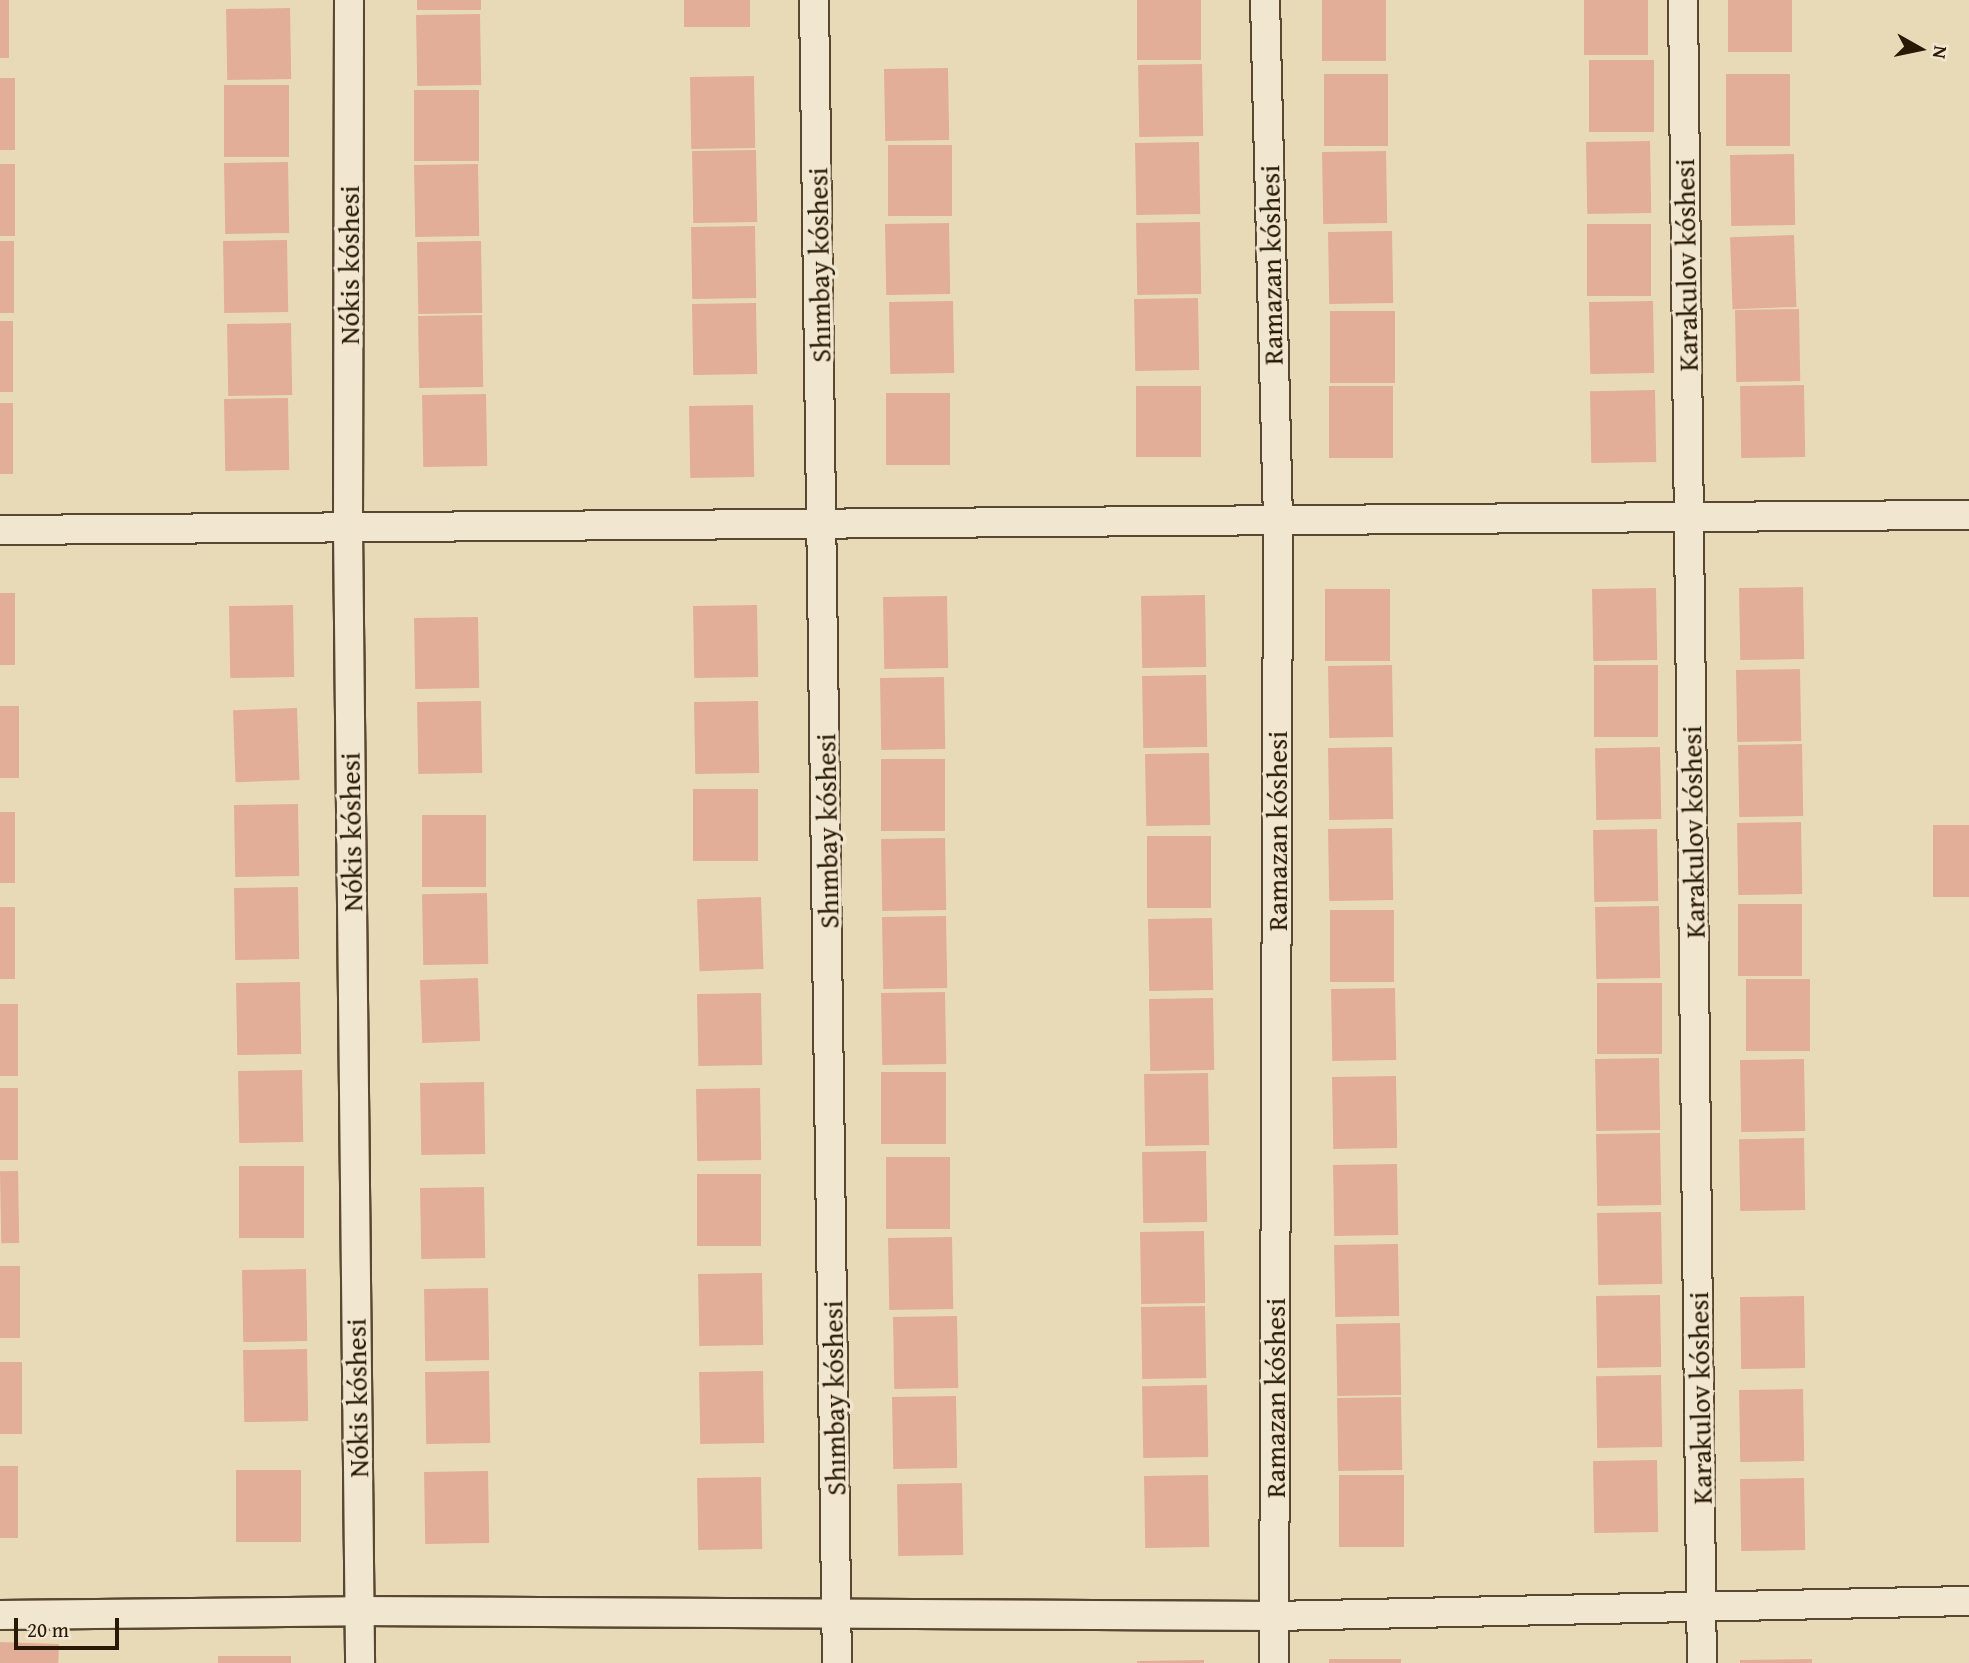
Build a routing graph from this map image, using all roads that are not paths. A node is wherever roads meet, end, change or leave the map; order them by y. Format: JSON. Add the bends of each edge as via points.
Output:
{"nodes":[{"id":1,"x":349,"y":0,"type":"edge"},
{"id":2,"x":814,"y":0,"type":"edge"},
{"id":3,"x":1265,"y":0,"type":"edge"},
{"id":4,"x":1683,"y":0,"type":"edge"},
{"id":5,"x":1969,"y":515,"type":"edge"},
{"id":6,"x":1689,"y":517,"type":"junction"},
{"id":7,"x":1278,"y":521,"type":"junction"},
{"id":8,"x":823,"y":524,"type":"junction"},
{"id":9,"x":348,"y":528,"type":"junction"},
{"id":10,"x":0,"y":530,"type":"edge"},
{"id":11,"x":1969,"y":1601,"type":"edge"},
{"id":12,"x":1703,"y":1607,"type":"junction"},
{"id":13,"x":359,"y":1611,"type":"junction"},
{"id":14,"x":837,"y":1613,"type":"junction"},
{"id":15,"x":0,"y":1615,"type":"edge"},
{"id":16,"x":1274,"y":1616,"type":"junction"},
{"id":17,"x":360,"y":1663,"type":"edge"},
{"id":18,"x":837,"y":1663,"type":"edge"},
{"id":19,"x":1274,"y":1663,"type":"edge"},
{"id":20,"x":1702,"y":1663,"type":"edge"}],
"edges":[{"from":1,"to":9,"type":"street","name":"Nókis kóshesi"},
{"from":2,"to":8,"type":"street","name":"Shımbay kóshesi"},
{"from":3,"to":7,"type":"street","name":"Ramazan kóshesi"},
{"from":4,"to":6,"type":"street","name":"Karakulov kóshesi"},
{"from":5,"to":6,"type":"street"},
{"from":6,"to":7,"type":"street"},
{"from":6,"to":12,"type":"street","name":"Karakulov kóshesi"},
{"from":7,"to":8,"type":"street"},
{"from":7,"to":16,"type":"street","name":"Ramazan kóshesi"},
{"from":8,"to":9,"type":"street"},
{"from":8,"to":14,"type":"street","name":"Shımbay kóshesi"},
{"from":9,"to":10,"type":"street"},
{"from":9,"to":13,"type":"street","name":"Nókis kóshesi"},
{"from":11,"to":12,"type":"street"},
{"from":12,"to":16,"type":"street"},
{"from":12,"to":20,"type":"street","name":"Karakulov kóshesi"},
{"from":13,"to":14,"type":"street"},
{"from":13,"to":15,"type":"street"},
{"from":13,"to":17,"type":"street","name":"Nókis kóshesi"},
{"from":14,"to":16,"type":"street"},
{"from":14,"to":18,"type":"street","name":"Shımbay kóshesi"},
{"from":16,"to":19,"type":"street","name":"Ramazan kóshesi"}]}
